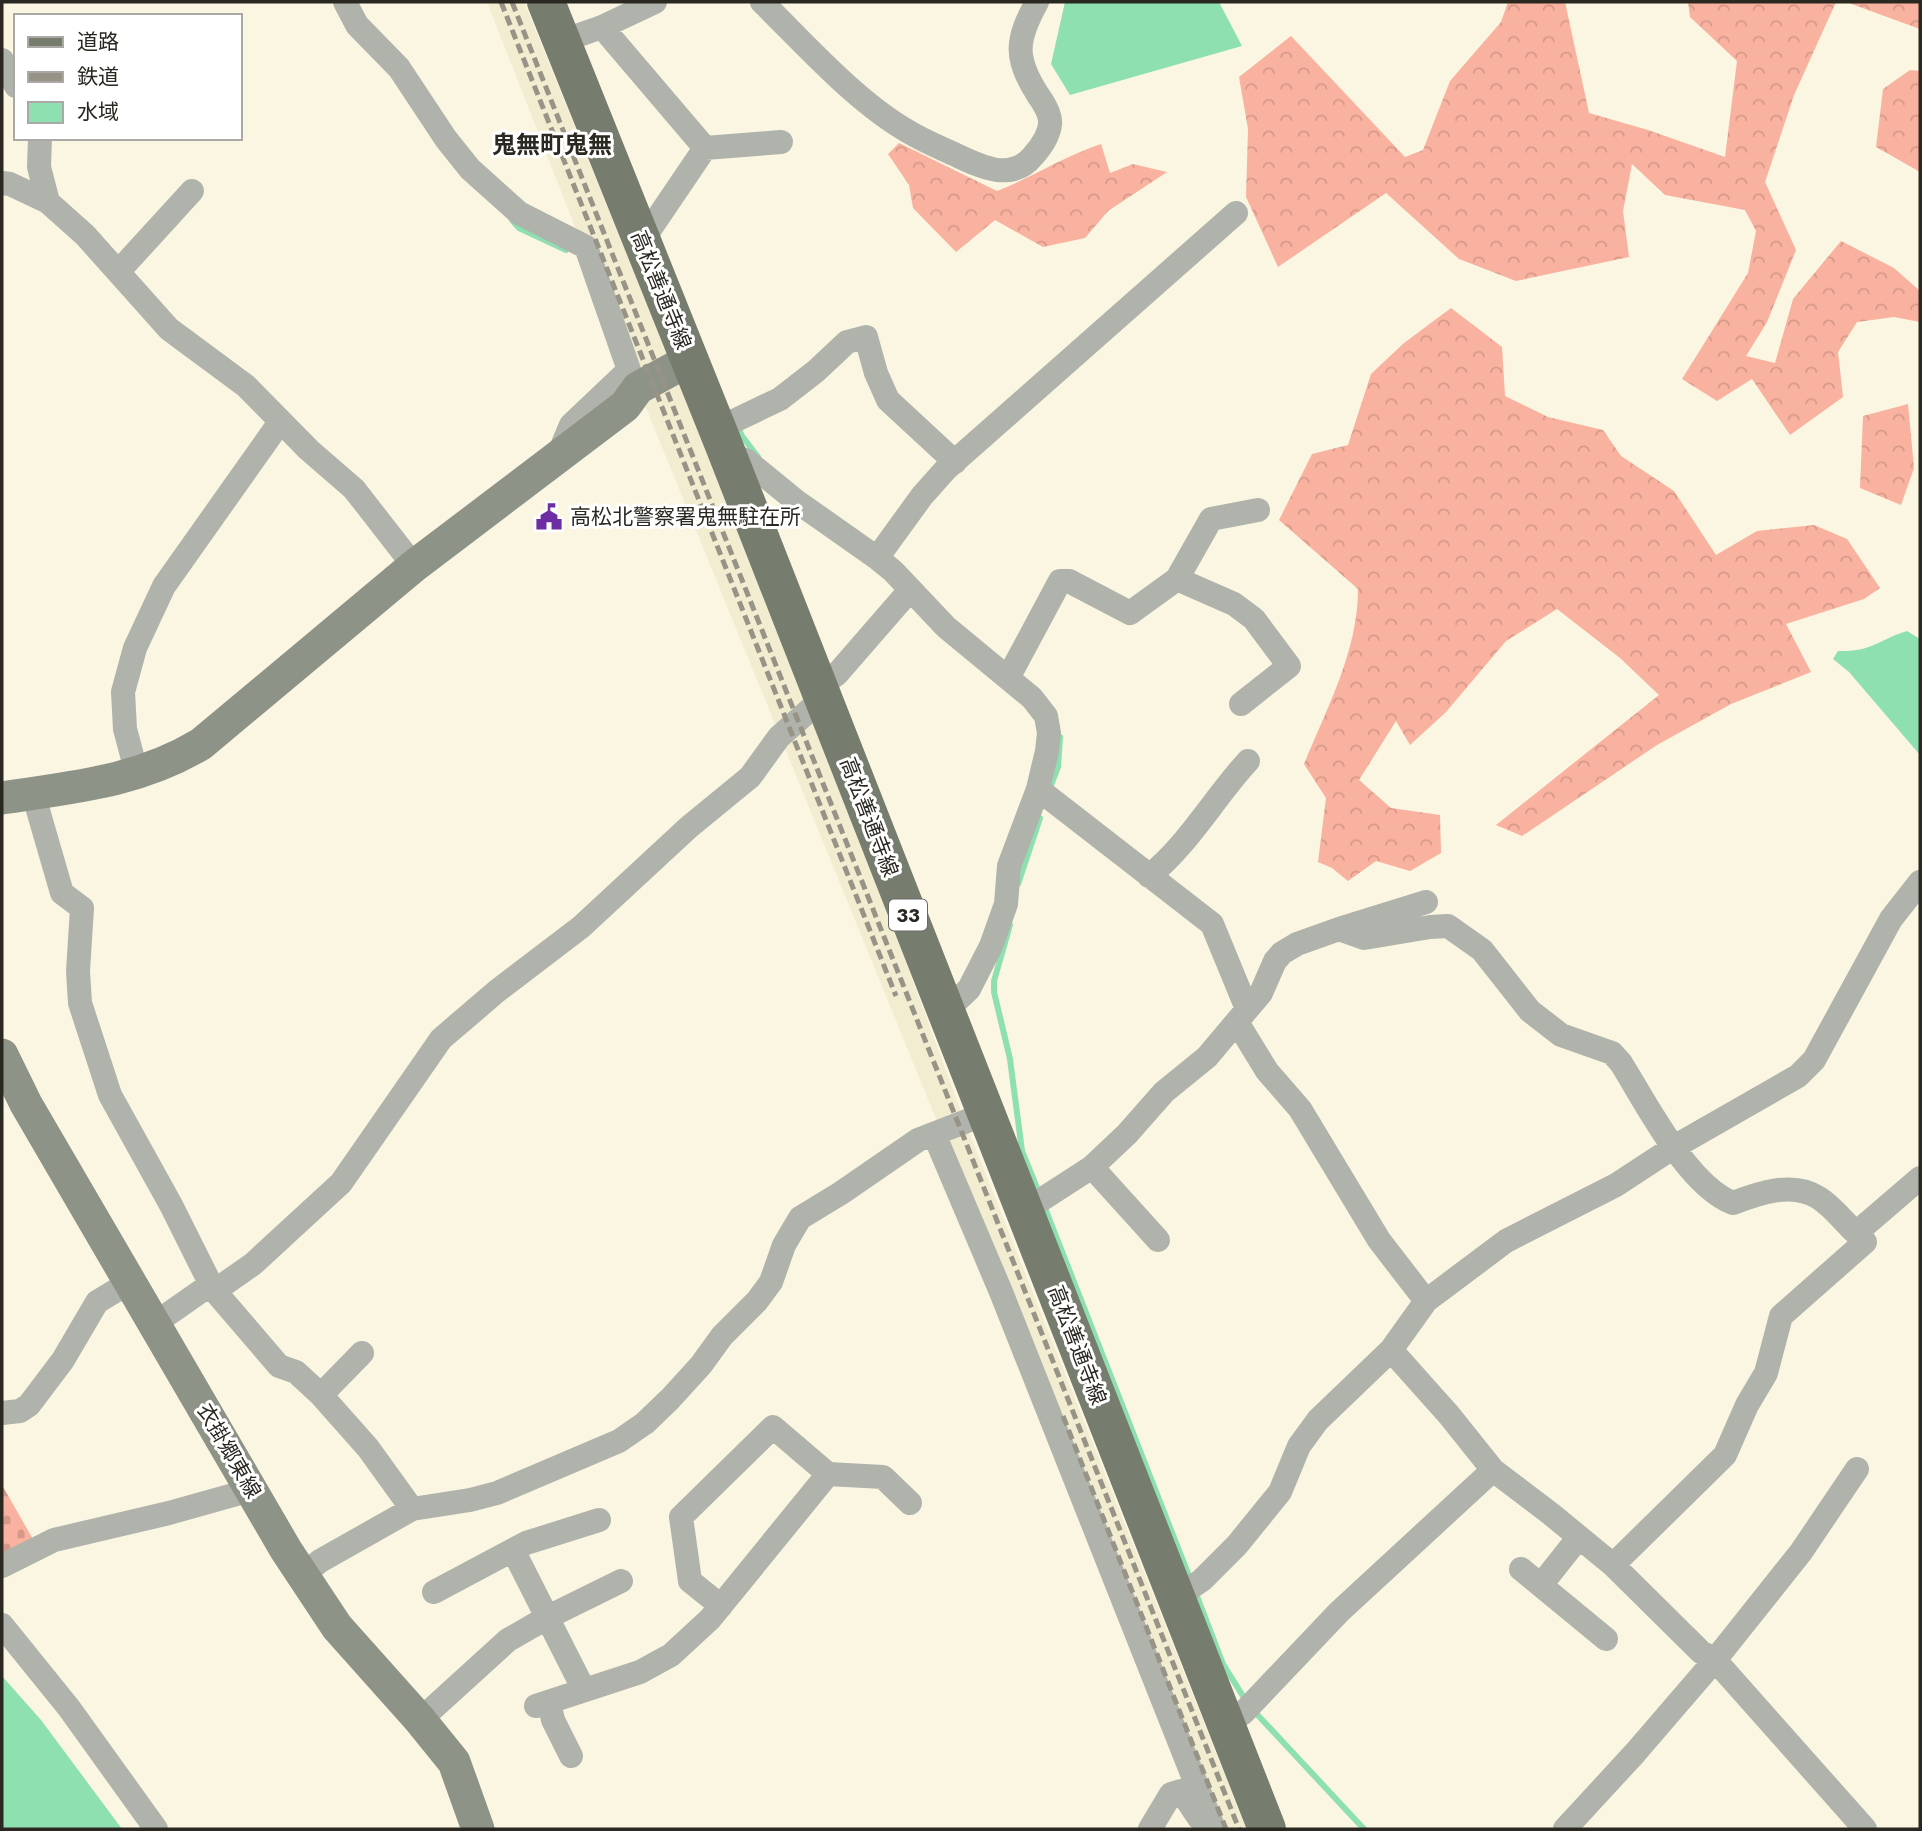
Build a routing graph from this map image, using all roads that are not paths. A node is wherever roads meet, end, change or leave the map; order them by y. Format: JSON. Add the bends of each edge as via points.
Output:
{"nodes":[{"id":1,"x":345,"y":2,"type":"edge"},
{"id":2,"x":547,"y":2,"type":"edge"},
{"id":3,"x":655,"y":2,"type":"edge"},
{"id":4,"x":762,"y":2,"type":"edge"},
{"id":5,"x":1037,"y":2,"type":"edge"},
{"id":6,"x":602,"y":27,"type":"junction"},
{"id":7,"x":562,"y":41,"type":"junction"},
{"id":8,"x":2,"y":60,"type":"edge"},
{"id":9,"x":14,"y":82,"type":"edge"},
{"id":10,"x":40,"y":140,"type":"edge"},
{"id":11,"x":781,"y":142,"type":"dead end"},
{"id":12,"x":705,"y":148,"type":"junction"},
{"id":13,"x":2,"y":183,"type":"edge"},
{"id":14,"x":192,"y":191,"type":"dead end"},
{"id":15,"x":48,"y":202,"type":"junction"},
{"id":16,"x":1236,"y":213,"type":"dead end"},
{"id":17,"x":642,"y":240,"type":"junction"},
{"id":18,"x":118,"y":272,"type":"junction"},
{"id":19,"x":689,"y":360,"type":"junction"},
{"id":20,"x":280,"y":422,"type":"junction"},
{"id":21,"x":722,"y":441,"type":"junction"},
{"id":22,"x":556,"y":460,"type":"junction"},
{"id":23,"x":955,"y":462,"type":"junction"},
{"id":24,"x":1258,"y":510,"type":"dead end"},
{"id":25,"x":877,"y":558,"type":"junction"},
{"id":26,"x":414,"y":566,"type":"junction"},
{"id":27,"x":1177,"y":579,"type":"junction"},
{"id":28,"x":911,"y":590,"type":"junction"},
{"id":29,"x":1008,"y":678,"type":"junction"},
{"id":30,"x":820,"y":693,"type":"junction"},
{"id":31,"x":1241,"y":705,"type":"dead end"},
{"id":32,"x":1248,"y":761,"type":"dead end"},
{"id":33,"x":136,"y":774,"type":"junction"},
{"id":34,"x":1038,"y":789,"type":"junction"},
{"id":35,"x":17,"y":796,"type":"edge"},
{"id":36,"x":1149,"y":876,"type":"junction"},
{"id":37,"x":1920,"y":882,"type":"edge"},
{"id":38,"x":1426,"y":902,"type":"dead end"},
{"id":39,"x":1339,"y":929,"type":"junction"},
{"id":40,"x":946,"y":1012,"type":"junction"},
{"id":41,"x":1242,"y":1015,"type":"junction"},
{"id":42,"x":2,"y":1055,"type":"edge"},
{"id":43,"x":9,"y":1090,"type":"edge"},
{"id":44,"x":985,"y":1114,"type":"junction"},
{"id":45,"x":934,"y":1134,"type":"junction"},
{"id":46,"x":1674,"y":1147,"type":"junction"},
{"id":47,"x":1092,"y":1167,"type":"junction"},
{"id":48,"x":1920,"y":1178,"type":"edge"},
{"id":49,"x":1024,"y":1211,"type":"junction"},
{"id":50,"x":1856,"y":1233,"type":"junction"},
{"id":51,"x":1158,"y":1240,"type":"dead end"},
{"id":52,"x":130,"y":1282,"type":"junction"},
{"id":53,"x":213,"y":1289,"type":"junction"},
{"id":54,"x":1426,"y":1301,"type":"junction"},
{"id":55,"x":154,"y":1324,"type":"junction"},
{"id":56,"x":1391,"y":1350,"type":"junction"},
{"id":57,"x":362,"y":1353,"type":"dead end"},
{"id":58,"x":321,"y":1395,"type":"junction"},
{"id":59,"x":2,"y":1413,"type":"edge"},
{"id":60,"x":1857,"y":1469,"type":"dead end"},
{"id":61,"x":1493,"y":1470,"type":"junction"},
{"id":62,"x":828,"y":1474,"type":"junction"},
{"id":63,"x":251,"y":1490,"type":"junction"},
{"id":64,"x":910,"y":1503,"type":"dead end"},
{"id":65,"x":412,"y":1509,"type":"junction"},
{"id":66,"x":599,"y":1520,"type":"dead end"},
{"id":67,"x":1579,"y":1537,"type":"junction"},
{"id":68,"x":513,"y":1550,"type":"junction"},
{"id":69,"x":1613,"y":1565,"type":"junction"},
{"id":70,"x":2,"y":1566,"type":"edge"},
{"id":71,"x":1521,"y":1569,"type":"dead end"},
{"id":72,"x":303,"y":1576,"type":"junction"},
{"id":73,"x":621,"y":1581,"type":"dead end"},
{"id":74,"x":1541,"y":1586,"type":"junction"},
{"id":75,"x":434,"y":1592,"type":"dead end"},
{"id":76,"x":1176,"y":1598,"type":"junction"},
{"id":77,"x":721,"y":1606,"type":"junction"},
{"id":78,"x":548,"y":1616,"type":"junction"},
{"id":79,"x":2,"y":1625,"type":"edge"},
{"id":80,"x":1606,"y":1639,"type":"dead end"},
{"id":81,"x":1715,"y":1660,"type":"junction"},
{"id":82,"x":584,"y":1690,"type":"junction"},
{"id":83,"x":420,"y":1720,"type":"junction"},
{"id":84,"x":1225,"y":1725,"type":"junction"},
{"id":85,"x":571,"y":1756,"type":"dead end"},
{"id":86,"x":156,"y":1829,"type":"edge"},
{"id":87,"x":478,"y":1829,"type":"edge"},
{"id":88,"x":1150,"y":1829,"type":"edge"},
{"id":89,"x":1208,"y":1829,"type":"edge"},
{"id":90,"x":1214,"y":1829,"type":"edge"},
{"id":91,"x":1267,"y":1829,"type":"edge"},
{"id":92,"x":1565,"y":1829,"type":"edge"},
{"id":93,"x":1865,"y":1829,"type":"edge"}],
"edges":[{"from":1,"to":22,"type":"street","via":[[357,25],[399,68],[470,169],[519,213],[586,247],[629,370],[571,425]]},
{"from":2,"to":7,"type":"main road","name":"高松善通寺線","number":"33"},
{"from":3,"to":6,"type":"street"},
{"from":4,"to":5,"type":"street","via":[[837,75],[907,131],[981,167],[1007,172],[1028,163],[1043,144],[1050,123],[1020,60],[1022,34]]},
{"from":6,"to":7,"type":"street"},
{"from":6,"to":12,"type":"street"},
{"from":7,"to":17,"type":"main road","name":"高松善通寺線","number":"33"},
{"from":8,"to":9,"type":"street"},
{"from":10,"to":15,"type":"street","via":[[39,167]]},
{"from":11,"to":12,"type":"street"},
{"from":12,"to":17,"type":"street"},
{"from":13,"to":15,"type":"street"},
{"from":14,"to":18,"type":"street"},
{"from":15,"to":18,"type":"street"},
{"from":16,"to":23,"type":"street"},
{"from":17,"to":19,"type":"main road","name":"高松善通寺線","number":"33"},
{"from":18,"to":20,"type":"street","via":[[169,330],[246,386]]},
{"from":19,"to":21,"type":"main road","name":"高松善通寺線","number":"33"},
{"from":19,"to":22,"type":"main road","via":[[638,388],[625,406]]},
{"from":20,"to":26,"type":"street","via":[[354,489]]},
{"from":20,"to":33,"type":"street","via":[[164,586],[135,648],[124,692],[125,729]]},
{"from":21,"to":23,"type":"street","via":[[847,342],[866,337],[888,400]]},
{"from":21,"to":25,"type":"street"},
{"from":21,"to":30,"type":"main road","name":"高松善通寺線","number":"33"},
{"from":22,"to":26,"type":"main road"},
{"from":23,"to":25,"type":"street","via":[[922,496]]},
{"from":24,"to":27,"type":"street","via":[[1211,519]]},
{"from":25,"to":28,"type":"street"},
{"from":26,"to":33,"type":"main road","via":[[201,744]]},
{"from":27,"to":29,"type":"street","via":[[1130,613],[1069,581],[1060,582]]},
{"from":27,"to":31,"type":"street","via":[[1234,604],[1254,619],[1289,666]]},
{"from":28,"to":29,"type":"street","via":[[946,627]]},
{"from":28,"to":30,"type":"street"},
{"from":29,"to":34,"type":"street","via":[[1046,716],[1049,733]]},
{"from":30,"to":40,"type":"main road","name":"高松善通寺線","number":"33"},
{"from":30,"to":53,"type":"street","via":[[750,776],[581,927],[441,1039],[341,1183],[253,1264]]},
{"from":32,"to":36,"type":"street","via":[[1169,859]]},
{"from":33,"to":35,"type":"main road"},
{"from":34,"to":36,"type":"street"},
{"from":34,"to":40,"type":"street","via":[[1009,866],[1006,904],[991,946],[969,989]]},
{"from":35,"to":53,"type":"street","via":[[62,893],[82,908],[80,1003],[110,1095]]},
{"from":36,"to":41,"type":"street","via":[[1212,924]]},
{"from":37,"to":46,"type":"street","via":[[1891,919],[1814,1060],[1798,1076]]},
{"from":38,"to":39,"type":"street"},
{"from":39,"to":41,"type":"street","via":[[1282,953],[1261,993]]},
{"from":39,"to":46,"type":"street","via":[[1364,938],[1430,927],[1448,926],[1458,931],[1482,950],[1530,1011],[1561,1035],[1612,1054]]},
{"from":40,"to":44,"type":"main road","name":"高松善通寺線","number":"33"},
{"from":41,"to":47,"type":"street","via":[[1207,1057],[1164,1092]]},
{"from":41,"to":54,"type":"street","via":[[1267,1071],[1300,1109],[1379,1240]]},
{"from":42,"to":43,"type":"main road","name":"衣掛郷東線"},
{"from":43,"to":52,"type":"main road","name":"衣掛郷東線"},
{"from":44,"to":45,"type":"street"},
{"from":44,"to":49,"type":"main road","name":"高松善通寺線","number":"33"},
{"from":45,"to":65,"type":"street","via":[[800,1218],[771,1282],[757,1301],[645,1423],[611,1445],[497,1493]]},
{"from":45,"to":90,"type":"street"},
{"from":46,"to":50,"type":"street","via":[[1722,1199],[1733,1203],[1782,1189],[1818,1197]]},
{"from":46,"to":54,"type":"street","via":[[1616,1185],[1506,1241]]},
{"from":47,"to":49,"type":"street"},
{"from":47,"to":51,"type":"street"},
{"from":48,"to":50,"type":"street"},
{"from":49,"to":76,"type":"main road","name":"高松善通寺線","number":"33"},
{"from":50,"to":69,"type":"street","via":[[1865,1242],[1781,1316],[1766,1373],[1725,1455]]},
{"from":52,"to":55,"type":"main road","name":"衣掛郷東線"},
{"from":52,"to":59,"type":"street","via":[[97,1302],[63,1360],[29,1405]]},
{"from":53,"to":55,"type":"street","via":[[204,1289]]},
{"from":53,"to":58,"type":"street","via":[[279,1366],[296,1372]]},
{"from":54,"to":56,"type":"street"},
{"from":55,"to":63,"type":"main road","name":"衣掛郷東線"},
{"from":56,"to":61,"type":"street"},
{"from":56,"to":76,"type":"street","via":[[1318,1420],[1299,1446],[1280,1492],[1237,1545]]},
{"from":57,"to":58,"type":"street"},
{"from":58,"to":65,"type":"street","via":[[368,1448]]},
{"from":60,"to":81,"type":"street","via":[[1801,1552]]},
{"from":61,"to":67,"type":"street"},
{"from":61,"to":84,"type":"street","via":[[1339,1612],[1243,1713]]},
{"from":62,"to":64,"type":"street","via":[[883,1477]]},
{"from":62,"to":77,"type":"street"},
{"from":62,"to":77,"type":"street","via":[[773,1427],[681,1517],[690,1580]]},
{"from":63,"to":70,"type":"street","via":[[54,1540]]},
{"from":63,"to":72,"type":"main road","name":"衣掛郷東線"},
{"from":65,"to":72,"type":"street","via":[[320,1561]]},
{"from":66,"to":68,"type":"street"},
{"from":67,"to":69,"type":"street"},
{"from":67,"to":74,"type":"street"},
{"from":68,"to":75,"type":"street"},
{"from":68,"to":78,"type":"street"},
{"from":69,"to":81,"type":"street","via":[[1701,1652]]},
{"from":71,"to":74,"type":"street"},
{"from":72,"to":83,"type":"main road","name":"衣掛郷東線","via":[[337,1627]]},
{"from":73,"to":78,"type":"street"},
{"from":74,"to":80,"type":"street"},
{"from":76,"to":84,"type":"main road","name":"高松善通寺線","number":"33"},
{"from":77,"to":82,"type":"street","via":[[671,1655],[640,1672]]},
{"from":78,"to":82,"type":"street"},
{"from":78,"to":83,"type":"street","via":[[508,1640]]},
{"from":79,"to":86,"type":"street"},
{"from":81,"to":92,"type":"street"},
{"from":81,"to":93,"type":"street"},
{"from":82,"to":85,"type":"street","via":[[542,1704]]},
{"from":83,"to":87,"type":"main road","name":"衣掛郷東線","via":[[454,1762]]},
{"from":84,"to":91,"type":"main road","name":"高松善通寺線","number":"33"},
{"from":88,"to":89,"type":"street","via":[[1171,1794],[1181,1791]]}]}
